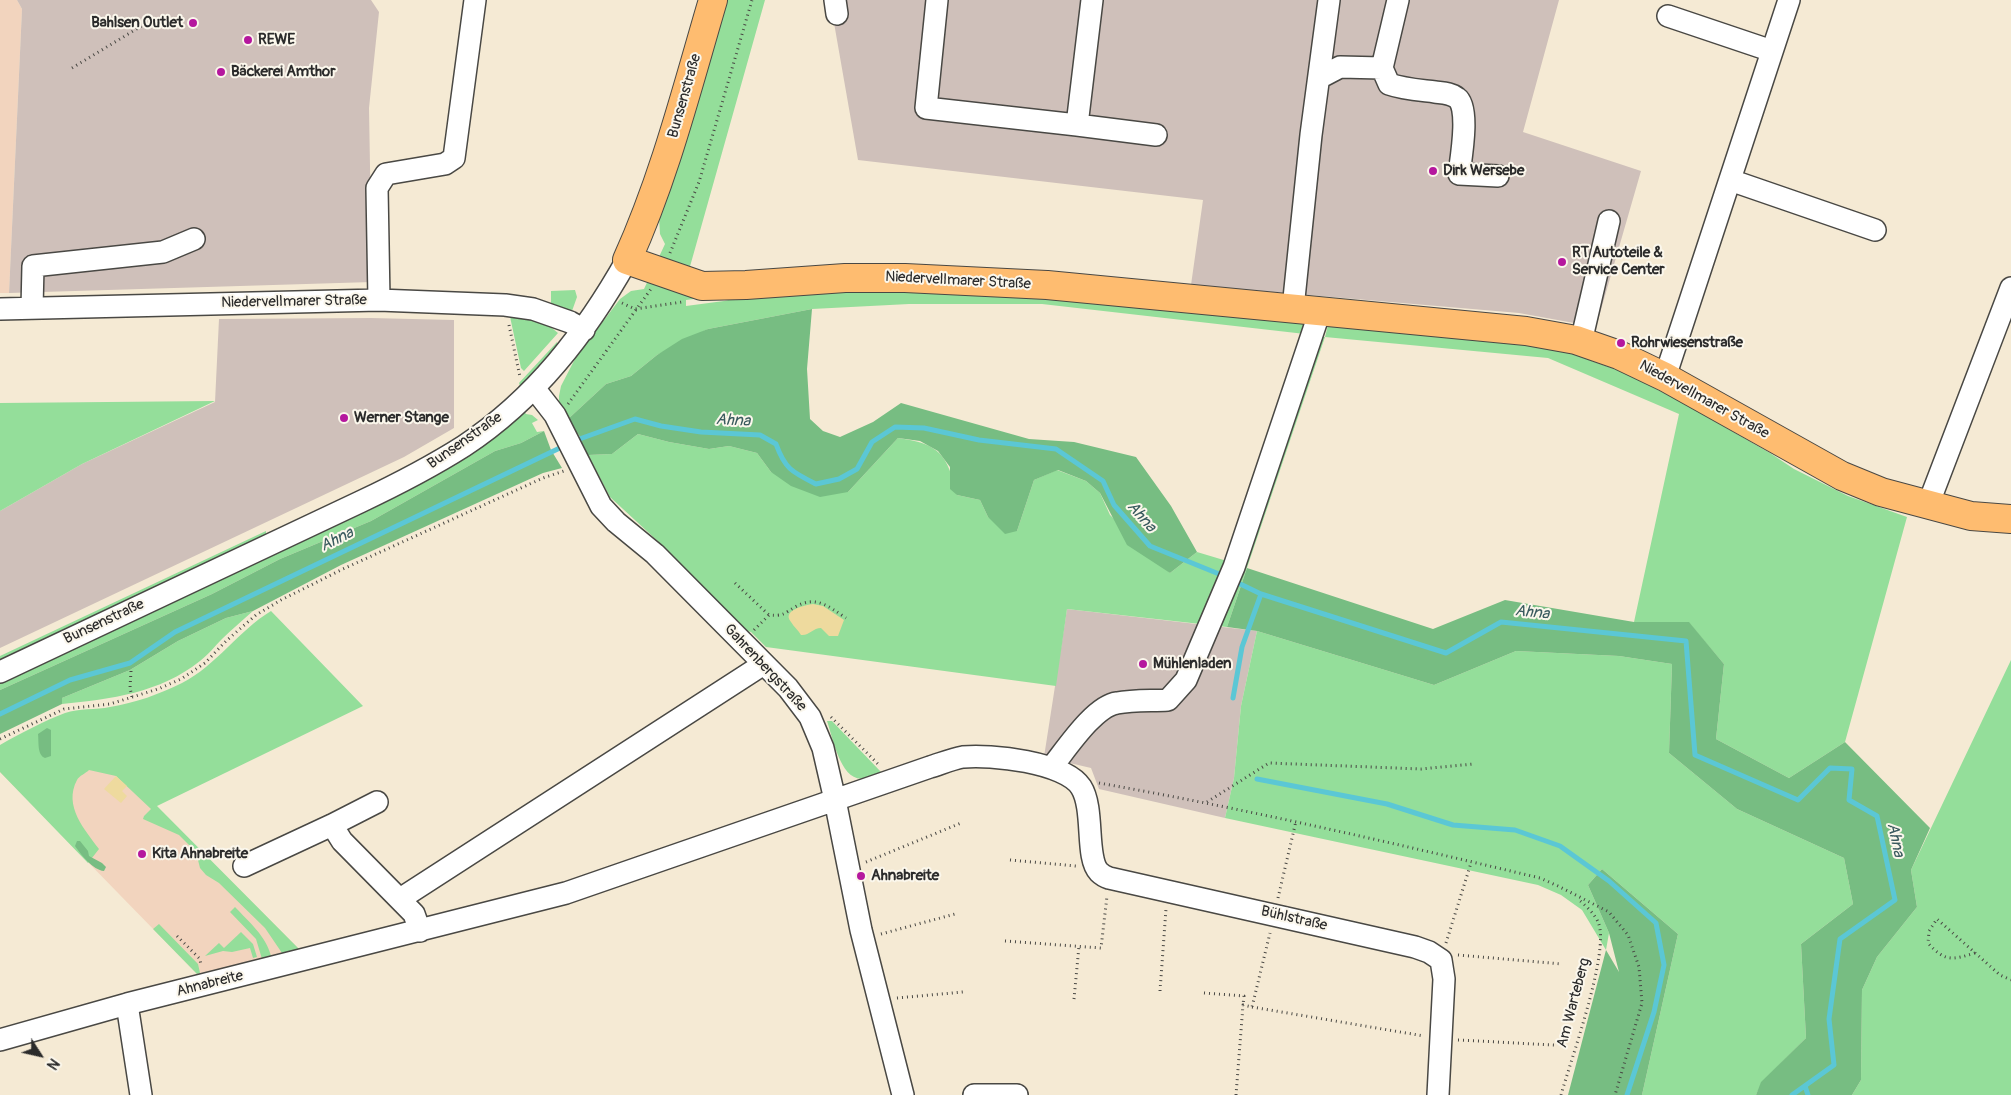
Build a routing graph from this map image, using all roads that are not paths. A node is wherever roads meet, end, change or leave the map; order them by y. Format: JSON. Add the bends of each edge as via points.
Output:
{"nodes":[{"id":1,"x":475,"y":0,"type":"edge"},
{"id":2,"x":713,"y":0,"type":"edge"},
{"id":3,"x":937,"y":0,"type":"edge"},
{"id":4,"x":1092,"y":0,"type":"edge"},
{"id":5,"x":1330,"y":0,"type":"edge"},
{"id":6,"x":1398,"y":0,"type":"edge"},
{"id":7,"x":1789,"y":0,"type":"edge"},
{"id":8,"x":1668,"y":16,"type":"dead end"},
{"id":9,"x":1772,"y":51,"type":"junction"},
{"id":10,"x":1382,"y":68,"type":"junction"},
{"id":11,"x":1319,"y":78,"type":"junction"},
{"id":12,"x":1077,"y":125,"type":"junction"},
{"id":13,"x":1156,"y":135,"type":"dead end"},
{"id":14,"x":1498,"y":176,"type":"dead end"},
{"id":15,"x":1730,"y":180,"type":"junction"},
{"id":16,"x":1608,"y":221,"type":"dead end"},
{"id":17,"x":1875,"y":230,"type":"dead end"},
{"id":18,"x":194,"y":239,"type":"dead end"},
{"id":19,"x":627,"y":260,"type":"junction"},
{"id":20,"x":2011,"y":288,"type":"edge"},
{"id":21,"x":379,"y":300,"type":"junction"},
{"id":22,"x":32,"y":308,"type":"junction"},
{"id":23,"x":1292,"y":308,"type":"junction"},
{"id":24,"x":0,"y":309,"type":"edge"},
{"id":25,"x":1320,"y":311,"type":"junction"},
{"id":26,"x":584,"y":330,"type":"junction"},
{"id":27,"x":1581,"y":342,"type":"junction"},
{"id":28,"x":1666,"y":378,"type":"junction"},
{"id":29,"x":524,"y":380,"type":"junction"},
{"id":30,"x":1928,"y":505,"type":"junction"},
{"id":31,"x":2011,"y":519,"type":"edge"},
{"id":32,"x":762,"y":662,"type":"junction"},
{"id":33,"x":0,"y":672,"type":"edge"},
{"id":34,"x":1051,"y":768,"type":"junction"},
{"id":35,"x":835,"y":800,"type":"junction"},
{"id":36,"x":376,"y":802,"type":"dead end"},
{"id":37,"x":332,"y":826,"type":"junction"},
{"id":38,"x":244,"y":866,"type":"dead end"},
{"id":39,"x":1102,"y":871,"type":"joint"},
{"id":40,"x":400,"y":899,"type":"junction"},
{"id":41,"x":420,"y":931,"type":"junction"},
{"id":42,"x":127,"y":1004,"type":"junction"},
{"id":43,"x":0,"y":1040,"type":"edge"},
{"id":44,"x":141,"y":1095,"type":"edge"},
{"id":45,"x":903,"y":1095,"type":"edge"},
{"id":46,"x":974,"y":1095,"type":"edge"},
{"id":47,"x":1016,"y":1095,"type":"edge"},
{"id":48,"x":1438,"y":1095,"type":"edge"}],
"edges":[{"from":1,"to":21,"type":"street","via":[[454,158],[445,164],[386,174],[377,188]]},
{"from":2,"to":19,"type":"main road","name":"Bunsenstraße","via":[[666,163]]},
{"from":3,"to":12,"type":"street","via":[[926,108]]},
{"from":4,"to":12,"type":"street"},
{"from":5,"to":11,"type":"street"},
{"from":6,"to":10,"type":"street"},
{"from":7,"to":9,"type":"street"},
{"from":8,"to":9,"type":"street"},
{"from":9,"to":15,"type":"street"},
{"from":10,"to":11,"type":"street","via":[[1340,67]]},
{"from":10,"to":14,"type":"street","via":[[1388,84],[1458,98],[1463,105],[1464,126],[1459,174]]},
{"from":11,"to":23,"type":"street"},
{"from":12,"to":13,"type":"street"},
{"from":15,"to":17,"type":"street"},
{"from":15,"to":28,"type":"street"},
{"from":16,"to":27,"type":"street"},
{"from":18,"to":22,"type":"street","via":[[163,252],[33,266]]},
{"from":19,"to":23,"type":"main road","name":"Niedervellmarer Straße","via":[[702,286],[905,278],[1047,285]]},
{"from":19,"to":26,"type":"street","name":"Bunsenstraße"},
{"from":20,"to":30,"type":"street"},
{"from":21,"to":22,"type":"street","name":"Niedervellmarer Straße"},
{"from":21,"to":26,"type":"street","name":"Niedervellmarer Straße","via":[[533,308]]},
{"from":22,"to":24,"type":"street","name":"Niedervellmarer Straße"},
{"from":23,"to":25,"type":"main road","name":"Niedervellmarer Straße"},
{"from":25,"to":27,"type":"main road","name":"Niedervellmarer Straße","via":[[1526,331]]},
{"from":25,"to":34,"type":"street","via":[[1234,566],[1186,680],[1168,700],[1116,702],[1105,706]]},
{"from":26,"to":29,"type":"street","name":"Bunsenstraße","via":[[554,368]]},
{"from":27,"to":28,"type":"main road","name":"Niedervellmarer Straße","via":[[1619,355]]},
{"from":28,"to":30,"type":"main road","name":"Niedervellmarer Straße","via":[[1842,476],[1881,492]]},
{"from":29,"to":32,"type":"street","name":"Gahrenbergstraße","via":[[555,415],[561,417],[574,465],[601,506],[655,554]]},
{"from":29,"to":33,"type":"street","name":"Bunsenstraße","via":[[491,426],[416,474]]},
{"from":30,"to":31,"type":"main road","name":"Niedervellmarer Straße","via":[[1971,516]]},
{"from":32,"to":35,"type":"street","name":"Gahrenbergstraße","via":[[810,717],[823,748]]},
{"from":32,"to":40,"type":"street","via":[[756,669]]},
{"from":34,"to":35,"type":"street","name":"Ahnabreite","via":[[1000,757],[962,757]]},
{"from":34,"to":39,"type":"street","name":"Ahnabreite","via":[[1066,774],[1081,787],[1090,812]]},
{"from":35,"to":41,"type":"street","name":"Ahnabreite","via":[[566,893]]},
{"from":35,"to":45,"type":"street","name":"Gahrenbergstraße","via":[[863,939]]},
{"from":36,"to":37,"type":"street"},
{"from":37,"to":38,"type":"street"},
{"from":37,"to":40,"type":"street","via":[[342,841]]},
{"from":39,"to":48,"type":"street","name":"Bühlstraße","via":[[1167,891],[1429,952],[1441,960],[1444,979]]},
{"from":40,"to":41,"type":"street","via":[[414,914]]},
{"from":41,"to":42,"type":"street","name":"Ahnabreite"},
{"from":42,"to":43,"type":"street","name":"Ahnabreite"},
{"from":42,"to":44,"type":"street"},
{"from":46,"to":47,"type":"street"}]}
